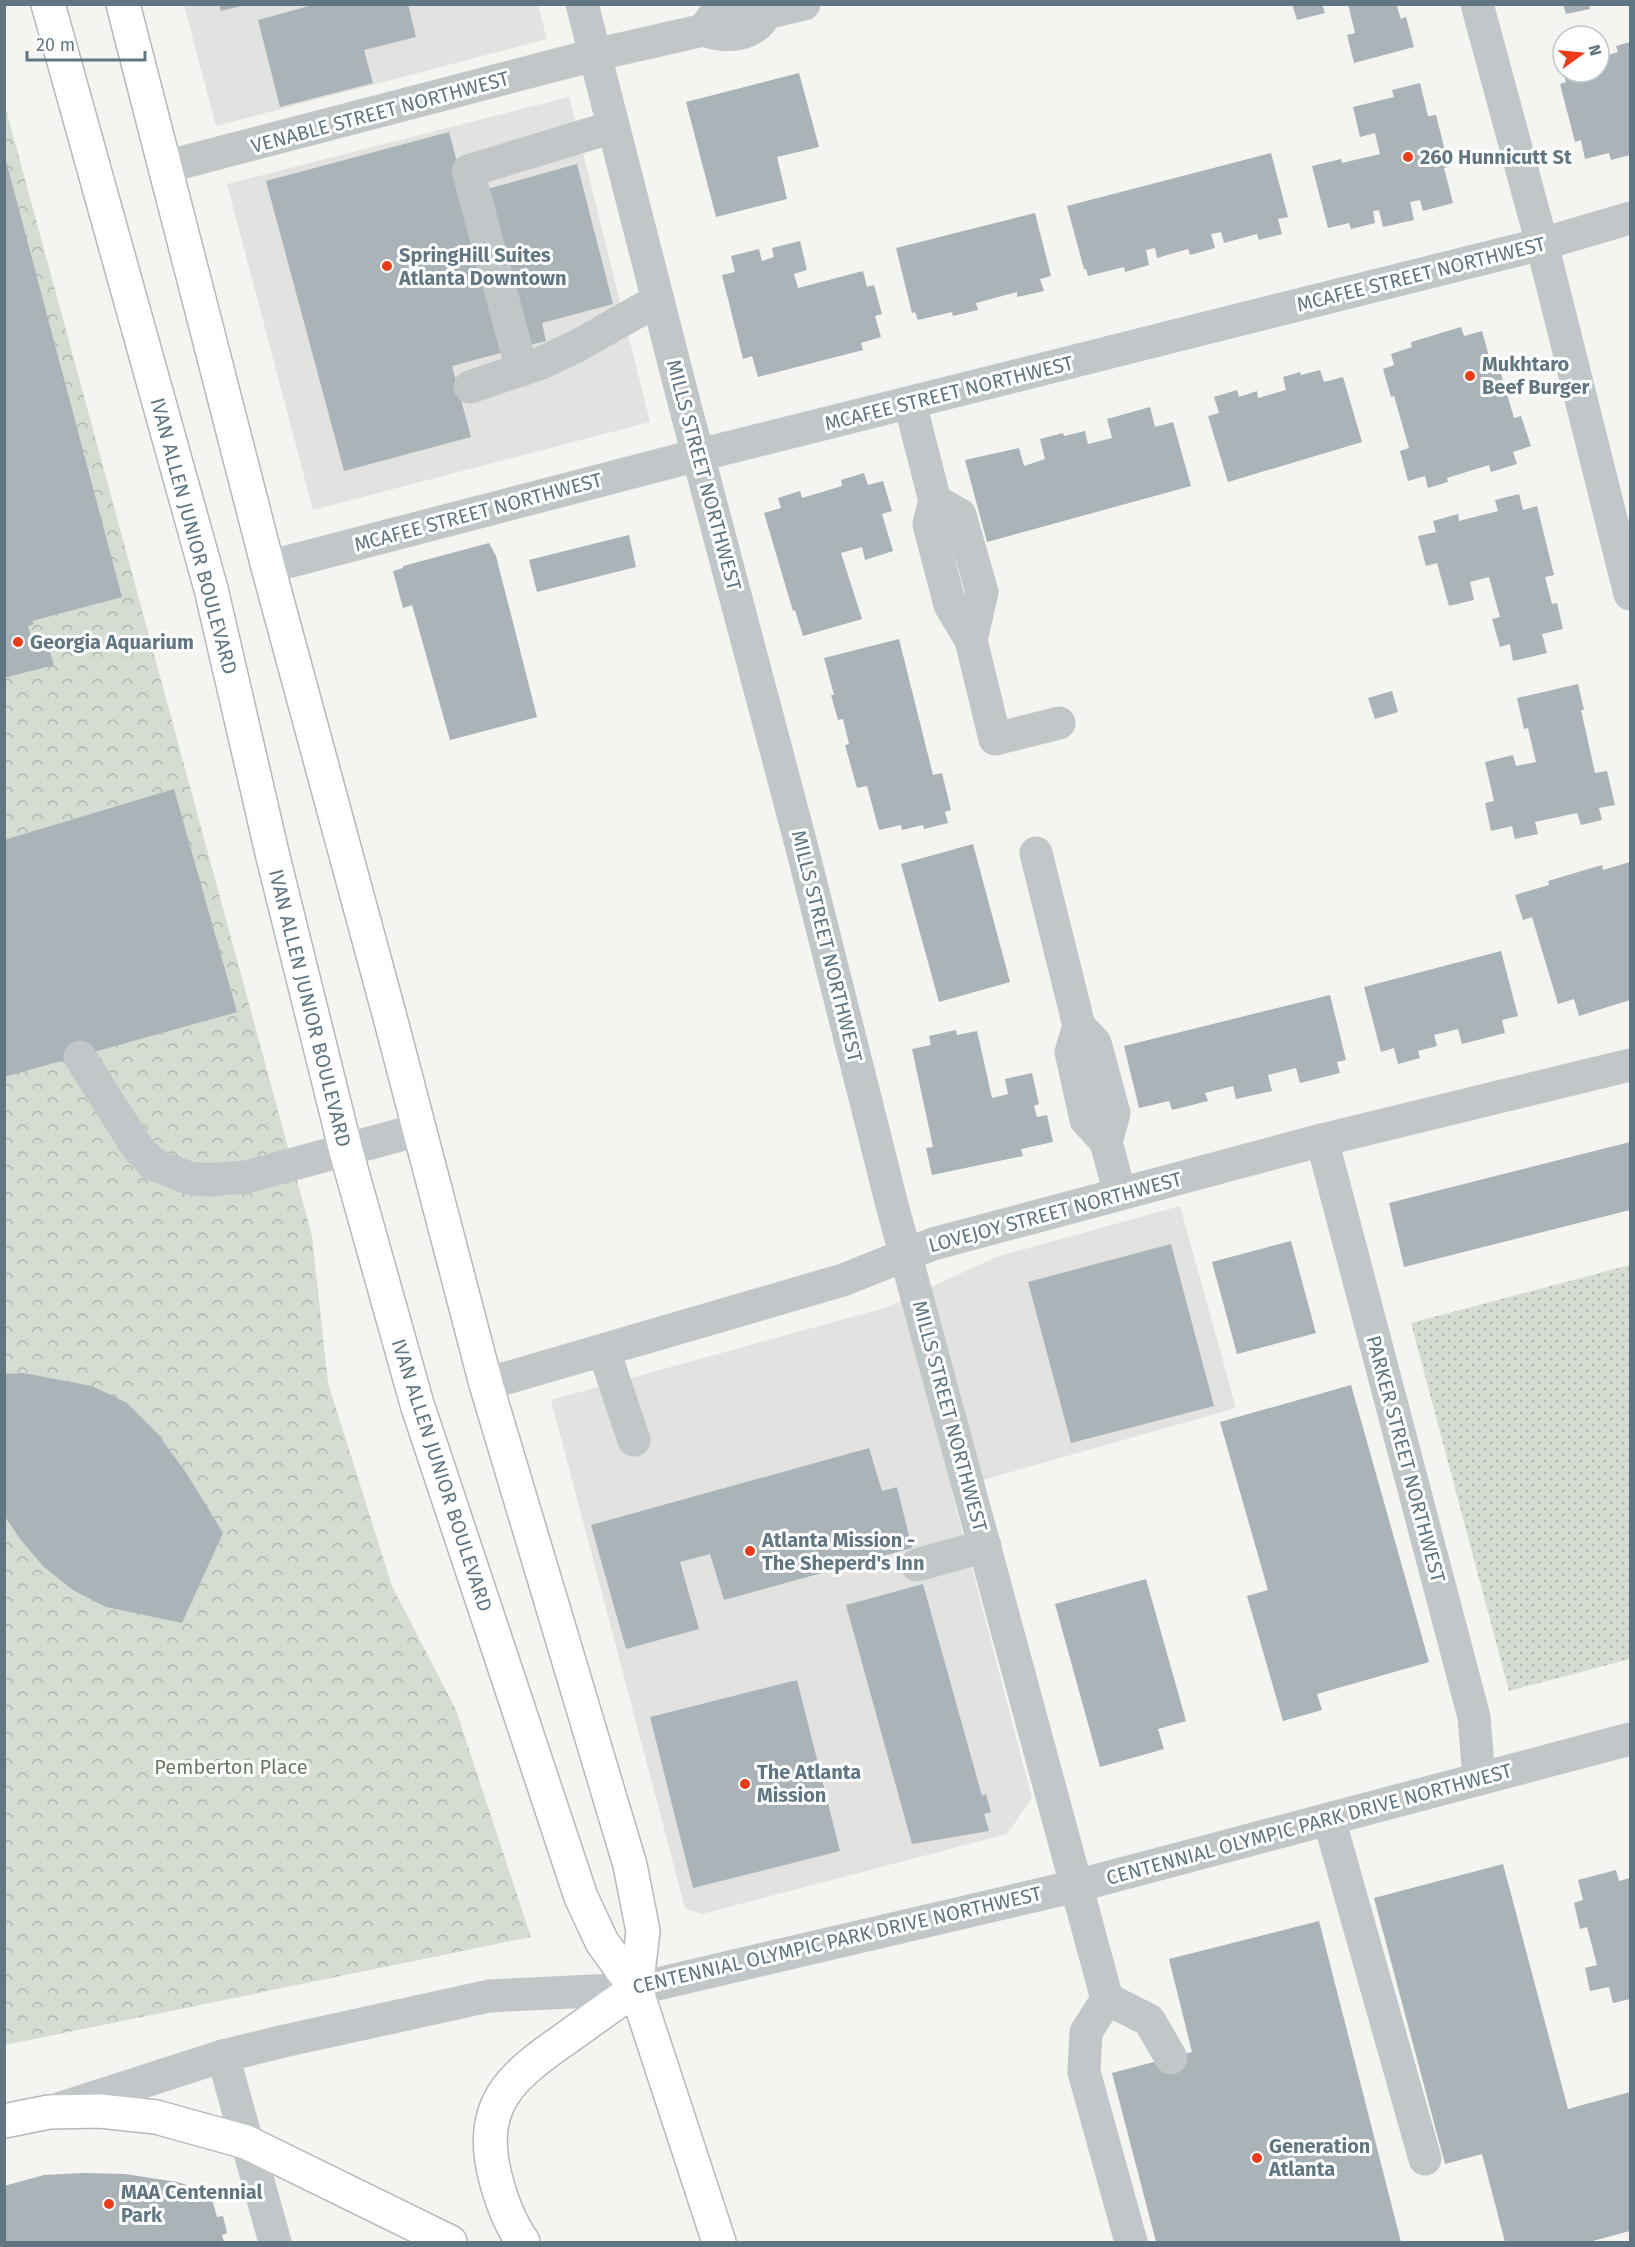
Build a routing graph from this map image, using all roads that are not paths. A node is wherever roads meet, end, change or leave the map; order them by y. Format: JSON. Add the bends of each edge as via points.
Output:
{"nodes":[{"id":1,"x":48,"y":4,"type":"edge"},
{"id":2,"x":123,"y":4,"type":"edge"},
{"id":3,"x":582,"y":4,"type":"edge"},
{"id":4,"x":804,"y":4,"type":"edge"},
{"id":5,"x":1477,"y":4,"type":"edge"},
{"id":6,"x":594,"y":55,"type":"junction"},
{"id":7,"x":613,"y":127,"type":"junction"},
{"id":8,"x":165,"y":167,"type":"junction"},
{"id":9,"x":1630,"y":218,"type":"edge"},
{"id":10,"x":1542,"y":244,"type":"junction"},
{"id":11,"x":658,"y":300,"type":"junction"},
{"id":12,"x":522,"y":370,"type":"junction"},
{"id":13,"x":470,"y":387,"type":"dead end"},
{"id":14,"x":910,"y":403,"type":"junction"},
{"id":15,"x":699,"y":455,"type":"junction"},
{"id":16,"x":268,"y":567,"type":"junction"},
{"id":17,"x":1630,"y":594,"type":"edge"},
{"id":18,"x":1059,"y":723,"type":"dead end"},
{"id":19,"x":1036,"y":854,"type":"dead end"},
{"id":20,"x":80,"y":1057,"type":"dead end"},
{"id":21,"x":1630,"y":1065,"type":"edge"},
{"id":22,"x":418,"y":1130,"type":"junction"},
{"id":23,"x":1322,"y":1140,"type":"junction"},
{"id":24,"x":346,"y":1151,"type":"junction"},
{"id":25,"x":1120,"y":1194,"type":"junction"},
{"id":26,"x":906,"y":1254,"type":"junction"},
{"id":27,"x":604,"y":1351,"type":"junction"},
{"id":28,"x":486,"y":1384,"type":"junction"},
{"id":29,"x":634,"y":1440,"type":"dead end"},
{"id":30,"x":985,"y":1546,"type":"junction"},
{"id":31,"x":917,"y":1565,"type":"dead end"},
{"id":32,"x":1630,"y":1739,"type":"edge"},
{"id":33,"x":1479,"y":1779,"type":"junction"},
{"id":34,"x":1329,"y":1819,"type":"junction"},
{"id":35,"x":1076,"y":1886,"type":"junction"},
{"id":36,"x":636,"y":1989,"type":"junction"},
{"id":37,"x":1107,"y":1999,"type":"junction"},
{"id":38,"x":223,"y":2056,"type":"junction"},
{"id":39,"x":1171,"y":2058,"type":"dead end"},
{"id":40,"x":49,"y":2112,"type":"junction"},
{"id":41,"x":4,"y":2121,"type":"edge"},
{"id":42,"x":246,"y":2142,"type":"junction"},
{"id":43,"x":1425,"y":2159,"type":"dead end"},
{"id":44,"x":275,"y":2242,"type":"edge"},
{"id":45,"x":450,"y":2242,"type":"edge"},
{"id":46,"x":523,"y":2242,"type":"edge"},
{"id":47,"x":719,"y":2242,"type":"edge"},
{"id":48,"x":1131,"y":2242,"type":"edge"}],
"edges":[{"from":1,"to":24,"type":"main road","name":"IVAN ALLEN JUNIOR BOULEVARD","via":[[211,589]]},
{"from":2,"to":8,"type":"main road","name":"IVAN ALLEN JUNIOR BOULEVARD"},
{"from":3,"to":6,"type":"street","name":"MILLS STREET NORTHWEST"},
{"from":4,"to":6,"type":"street","name":"VENABLE STREET NORTHWEST","via":[[766,13],[746,6],[713,17],[704,30]]},
{"from":5,"to":10,"type":"street"},
{"from":6,"to":7,"type":"street","name":"MILLS STREET NORTHWEST"},
{"from":6,"to":8,"type":"street","name":"VENABLE STREET NORTHWEST"},
{"from":7,"to":11,"type":"street","name":"MILLS STREET NORTHWEST"},
{"from":7,"to":12,"type":"street","via":[[468,171]]},
{"from":8,"to":16,"type":"main road","name":"IVAN ALLEN JUNIOR BOULEVARD"},
{"from":9,"to":10,"type":"street","name":"MCAFEE STREET NORTHWEST"},
{"from":10,"to":14,"type":"street","name":"MCAFEE STREET NORTHWEST"},
{"from":10,"to":17,"type":"street"},
{"from":11,"to":12,"type":"street","via":[[577,346]]},
{"from":11,"to":15,"type":"street","name":"MILLS STREET NORTHWEST"},
{"from":12,"to":13,"type":"street"},
{"from":14,"to":15,"type":"street","name":"MCAFEE STREET NORTHWEST"},
{"from":14,"to":18,"type":"street","via":[[935,501],[929,524],[950,605],[971,640],[995,739]]},
{"from":15,"to":16,"type":"street","name":"MCAFEE STREET NORTHWEST"},
{"from":15,"to":26,"type":"street","name":"MILLS STREET NORTHWEST"},
{"from":16,"to":22,"type":"main road","name":"IVAN ALLEN JUNIOR BOULEVARD"},
{"from":19,"to":25,"type":"street","via":[[1079,1026],[1071,1052],[1086,1120],[1106,1142]]},
{"from":20,"to":24,"type":"street","via":[[137,1147],[153,1164],[189,1178],[246,1177]]},
{"from":21,"to":23,"type":"street","name":"LOVEJOY STREET NORTHWEST"},
{"from":22,"to":24,"type":"street"},
{"from":22,"to":28,"type":"main road","name":"IVAN ALLEN JUNIOR BOULEVARD"},
{"from":23,"to":25,"type":"street","name":"LOVEJOY STREET NORTHWEST"},
{"from":23,"to":33,"type":"street","name":"PARKER STREET NORTHWEST","via":[[1474,1717]]},
{"from":24,"to":36,"type":"main road","name":"IVAN ALLEN JUNIOR BOULEVARD","via":[[417,1404],[581,1897],[602,1942]]},
{"from":25,"to":26,"type":"street","name":"LOVEJOY STREET NORTHWEST"},
{"from":26,"to":27,"type":"street","name":"LOVEJOY STREET NORTHWEST","via":[[843,1280]]},
{"from":26,"to":30,"type":"street","name":"MILLS STREET NORTHWEST"},
{"from":27,"to":28,"type":"street","name":"LOVEJOY STREET NORTHWEST"},
{"from":27,"to":29,"type":"street"},
{"from":28,"to":36,"type":"main road","name":"IVAN ALLEN JUNIOR BOULEVARD","via":[[630,1865],[643,1931]]},
{"from":30,"to":31,"type":"street"},
{"from":30,"to":35,"type":"street","name":"MILLS STREET NORTHWEST"},
{"from":32,"to":33,"type":"street","name":"CENTENNIAL OLYMPIC PARK DRIVE NORTHWEST"},
{"from":33,"to":34,"type":"street","name":"CENTENNIAL OLYMPIC PARK DRIVE NORTHWEST"},
{"from":34,"to":35,"type":"street","name":"CENTENNIAL OLYMPIC PARK DRIVE NORTHWEST"},
{"from":34,"to":43,"type":"street"},
{"from":35,"to":36,"type":"street","name":"CENTENNIAL OLYMPIC PARK DRIVE NORTHWEST"},
{"from":35,"to":37,"type":"street","name":"MILLS STREET NORTHWEST"},
{"from":36,"to":38,"type":"street","name":"CENTENNIAL OLYMPIC PARK DRIVE NORTHWEST","via":[[489,1996]]},
{"from":36,"to":46,"type":"main road","via":[[532,2062],[514,2078],[498,2102],[490,2131],[490,2157],[499,2194]]},
{"from":36,"to":47,"type":"main road","name":"IVAN ALLEN JUNIOR BOULEVARD"},
{"from":37,"to":39,"type":"street","via":[[1149,2020]]},
{"from":37,"to":48,"type":"street","via":[[1086,2032],[1084,2072]]},
{"from":38,"to":40,"type":"street","name":"CENTENNIAL OLYMPIC PARK DRIVE NORTHWEST"},
{"from":38,"to":42,"type":"street"},
{"from":40,"to":41,"type":"main road","name":"CENTENNIAL OLYMPIC PARK DRIVE NORTHWEST"},
{"from":40,"to":42,"type":"main road","via":[[100,2111],[156,2117]]},
{"from":42,"to":44,"type":"street"},
{"from":42,"to":45,"type":"main road"}]}
